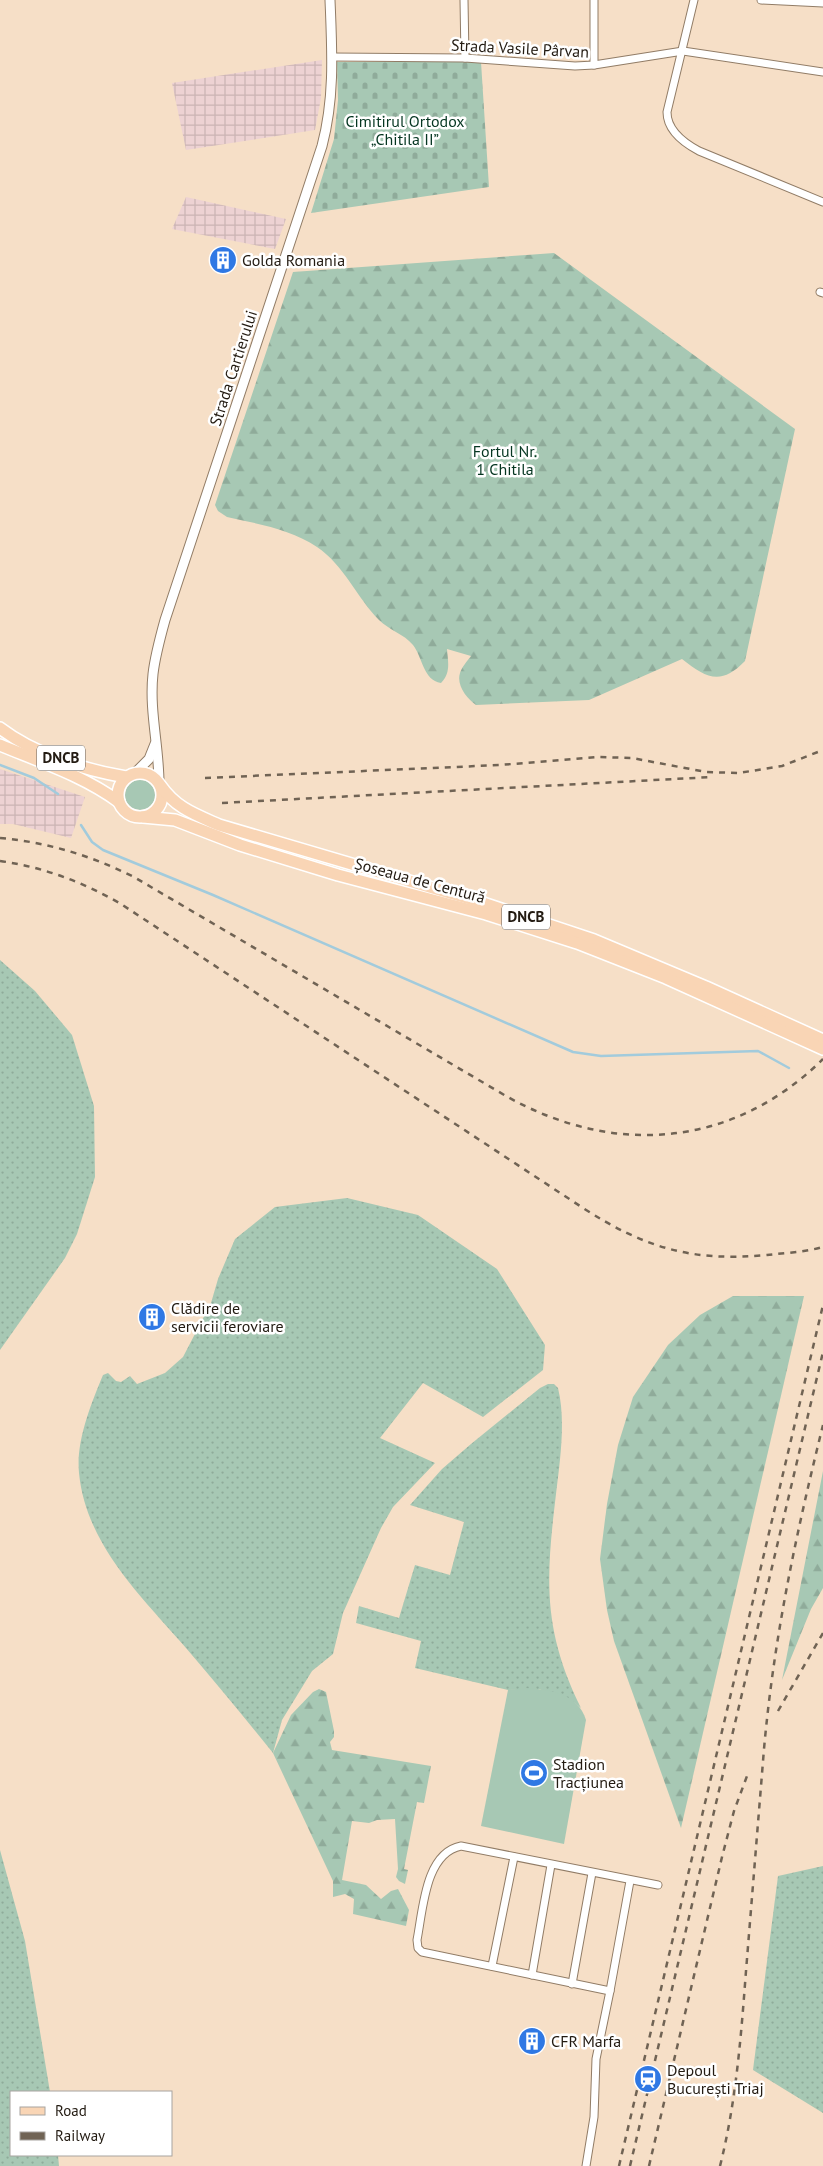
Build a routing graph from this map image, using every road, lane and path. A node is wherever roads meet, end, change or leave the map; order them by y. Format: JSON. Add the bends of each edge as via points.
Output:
{"nodes":[{"id":1,"x":330,"y":0,"type":"edge"},
{"id":2,"x":464,"y":0,"type":"edge"},
{"id":3,"x":594,"y":0,"type":"edge"},
{"id":4,"x":694,"y":0,"type":"edge"},
{"id":5,"x":762,"y":0,"type":"edge"},
{"id":6,"x":823,"y":3,"type":"edge"},
{"id":7,"x":683,"y":51,"type":"junction"},
{"id":8,"x":332,"y":57,"type":"junction"},
{"id":9,"x":465,"y":58,"type":"junction"},
{"id":10,"x":594,"y":65,"type":"junction"},
{"id":11,"x":823,"y":72,"type":"edge"},
{"id":12,"x":823,"y":202,"type":"edge"},
{"id":13,"x":0,"y":728,"type":"edge"},
{"id":14,"x":156,"y":744,"type":"junction"},
{"id":15,"x":0,"y":745,"type":"edge"},
{"id":16,"x":131,"y":775,"type":"junction"},
{"id":17,"x":159,"y":784,"type":"junction"},
{"id":18,"x":119,"y":802,"type":"junction"},
{"id":19,"x":143,"y":816,"type":"junction"},
{"id":20,"x":705,"y":991,"type":"junction"},
{"id":21,"x":823,"y":1040,"type":"edge"},
{"id":22,"x":823,"y":1049,"type":"edge"},
{"id":23,"x":514,"y":1857,"type":"junction"},
{"id":24,"x":551,"y":1865,"type":"junction"},
{"id":25,"x":592,"y":1873,"type":"junction"},
{"id":26,"x":630,"y":1881,"type":"junction"},
{"id":27,"x":658,"y":1885,"type":"dead end"},
{"id":28,"x":492,"y":1966,"type":"junction"},
{"id":29,"x":532,"y":1976,"type":"junction"},
{"id":30,"x":572,"y":1984,"type":"junction"},
{"id":31,"x":610,"y":1991,"type":"junction"},
{"id":32,"x":586,"y":2166,"type":"edge"}],
"edges":[{"from":1,"to":8,"type":"street","name":"Strada Cartierului"},
{"from":2,"to":9,"type":"street"},
{"from":3,"to":10,"type":"street"},
{"from":4,"to":7,"type":"street"},
{"from":5,"to":6,"type":"street"},
{"from":7,"to":10,"type":"street","name":"Strada Vasile Pârvan"},
{"from":7,"to":11,"type":"street","name":"Strada Vasile Pârvan"},
{"from":7,"to":12,"type":"street","via":[[667,112],[668,121],[679,137],[690,146]]},
{"from":8,"to":9,"type":"street","name":"Strada Vasile Pârvan"},
{"from":8,"to":14,"type":"street","name":"Strada Cartierului","via":[[329,116],[320,154],[156,653],[152,694]]},
{"from":9,"to":10,"type":"street","name":"Strada Vasile Pârvan"},
{"from":13,"to":16,"type":"main road","name":"Șoseaua de Centură","number":"DNCB","via":[[54,756],[96,770]]},
{"from":14,"to":16,"type":"street","via":[[149,759]]},
{"from":14,"to":17,"type":"street","name":"Strada Cartierului"},
{"from":15,"to":18,"type":"main road","name":"Șoseaua de Centură","number":"DNCB","via":[[78,777]]},
{"from":16,"to":17,"type":"main road","name":"Șoseaua de Centură","number":"DNCB","via":[[145,773]]},
{"from":16,"to":18,"type":"main road","via":[[118,791]]},
{"from":17,"to":19,"type":"main road","via":[[162,792],[159,805],[155,811]]},
{"from":17,"to":20,"type":"main road","name":"Șoseaua de Centură","number":"DNCB","via":[[180,807],[220,824],[568,930]]},
{"from":18,"to":19,"type":"main road","name":"Șoseaua de Centură","number":"DNCB","via":[[130,814]]},
{"from":19,"to":20,"type":"main road","name":"Șoseaua de Centură","number":"DNCB","via":[[175,820],[240,845],[338,875],[554,935]]},
{"from":20,"to":21,"type":"main road","name":"Șoseaua de Centură","number":"DNCB"},
{"from":20,"to":22,"type":"main road","name":"Șoseaua de Centură","number":"DNCB"},
{"from":23,"to":24,"type":"street"},
{"from":23,"to":28,"type":"street"},
{"from":23,"to":28,"type":"street","via":[[461,1846],[445,1853],[436,1862],[430,1876],[417,1940],[422,1952]]},
{"from":24,"to":25,"type":"street"},
{"from":24,"to":29,"type":"street"},
{"from":25,"to":26,"type":"street"},
{"from":25,"to":30,"type":"street"},
{"from":26,"to":27,"type":"street"},
{"from":26,"to":31,"type":"street"},
{"from":28,"to":29,"type":"street"},
{"from":29,"to":30,"type":"street"},
{"from":30,"to":31,"type":"street"},
{"from":31,"to":32,"type":"street","via":[[596,2059],[592,2133]]}]}
